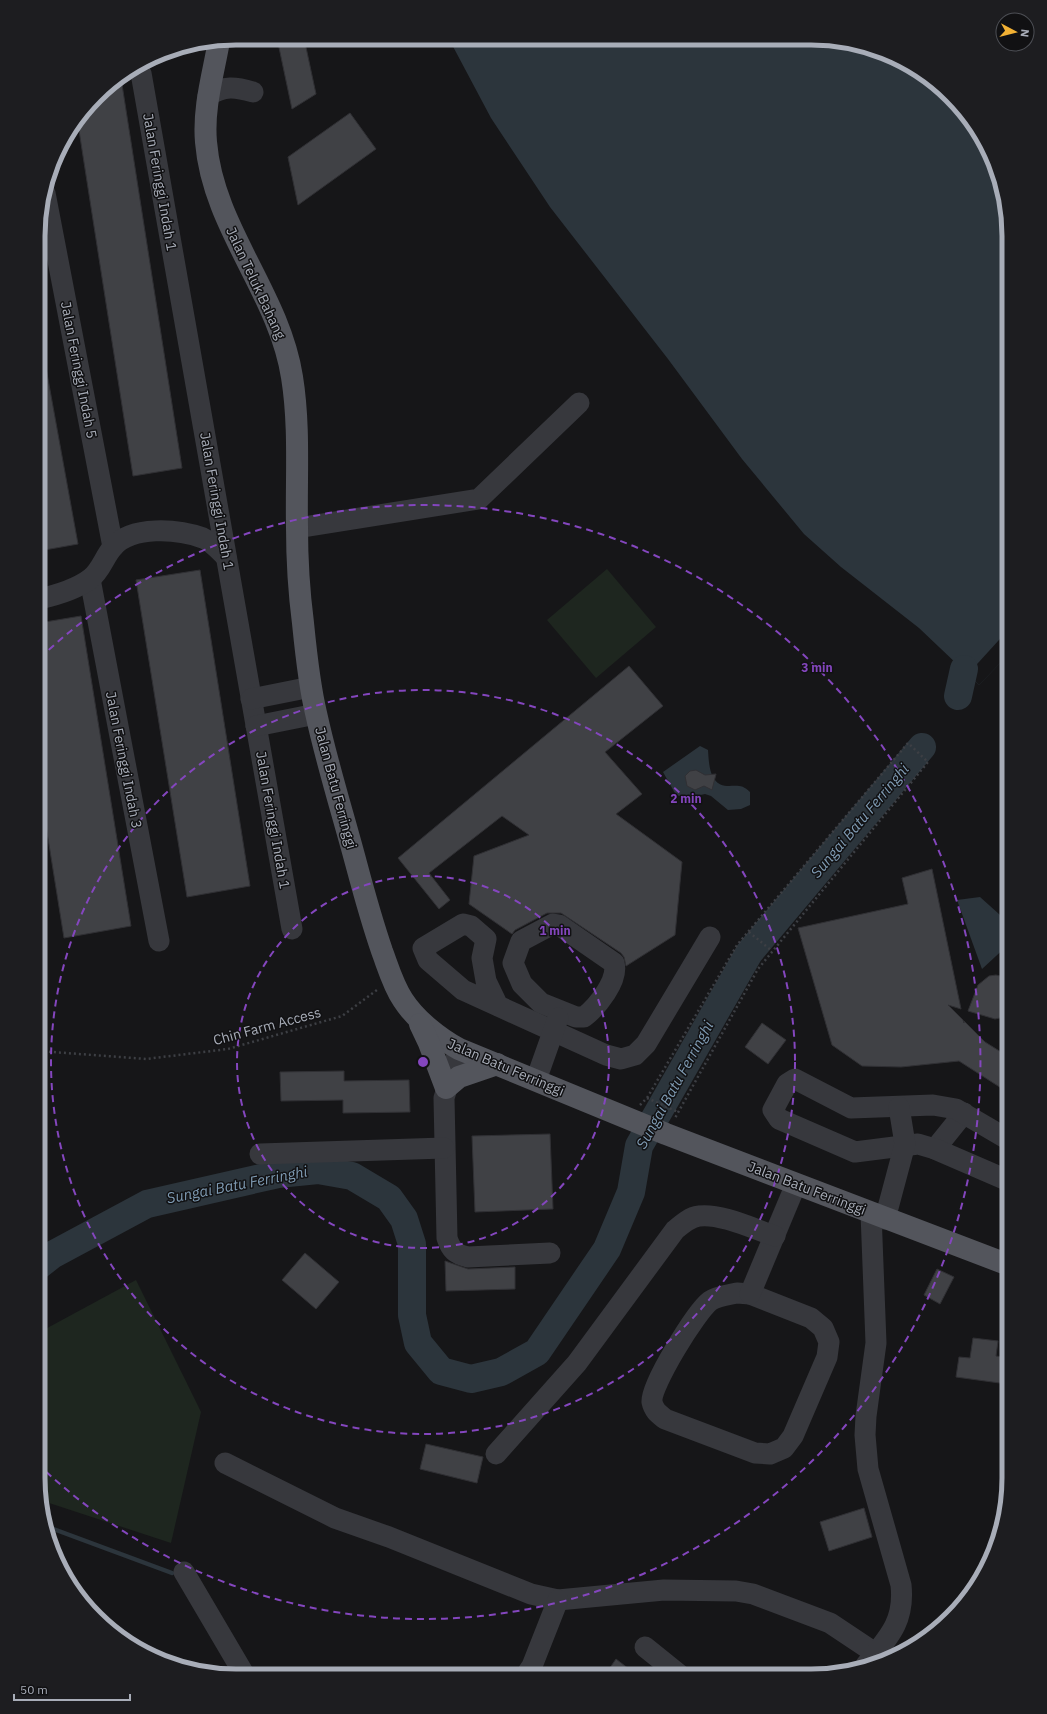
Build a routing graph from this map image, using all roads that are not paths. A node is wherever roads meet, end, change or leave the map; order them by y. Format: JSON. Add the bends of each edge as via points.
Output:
{"nodes":[{"id":1,"x":218,"y":46,"type":"edge"},
{"id":2,"x":141,"y":73,"type":"dead end"},
{"id":3,"x":253,"y":92,"type":"dead end"},
{"id":4,"x":208,"y":96,"type":"junction"},
{"id":5,"x":48,"y":207,"type":"edge"},
{"id":6,"x":579,"y":403,"type":"dead end"},
{"id":7,"x":297,"y":528,"type":"junction"},
{"id":8,"x":113,"y":547,"type":"junction"},
{"id":9,"x":226,"y":557,"type":"junction"},
{"id":10,"x":90,"y":579,"type":"junction"},
{"id":11,"x":45,"y":598,"type":"edge"},
{"id":12,"x":311,"y":687,"type":"junction"},
{"id":13,"x":251,"y":699,"type":"junction"},
{"id":14,"x":316,"y":714,"type":"junction"},
{"id":15,"x":256,"y":726,"type":"junction"},
{"id":16,"x":292,"y":929,"type":"dead end"},
{"id":17,"x":710,"y":937,"type":"dead end"},
{"id":18,"x":159,"y":941,"type":"dead end"},
{"id":19,"x":498,"y":1006,"type":"dead end"},
{"id":20,"x":561,"y":1011,"type":"junction"},
{"id":21,"x":415,"y":1014,"type":"junction"},
{"id":22,"x":553,"y":1031,"type":"junction"},
{"id":23,"x":459,"y":1049,"type":"junction"},
{"id":24,"x":497,"y":1064,"type":"junction"},
{"id":25,"x":536,"y":1080,"type":"junction"},
{"id":26,"x":446,"y":1088,"type":"junction"},
{"id":27,"x":899,"y":1107,"type":"junction"},
{"id":28,"x":964,"y":1113,"type":"junction"},
{"id":29,"x":1002,"y":1136,"type":"edge"},
{"id":30,"x":905,"y":1144,"type":"junction"},
{"id":31,"x":444,"y":1148,"type":"junction"},
{"id":32,"x":935,"y":1149,"type":"junction"},
{"id":33,"x":260,"y":1154,"type":"dead end"},
{"id":34,"x":1002,"y":1178,"type":"edge"},
{"id":35,"x":796,"y":1184,"type":"junction"},
{"id":36,"x":878,"y":1216,"type":"junction"},
{"id":37,"x":775,"y":1236,"type":"junction"},
{"id":38,"x":550,"y":1252,"type":"dead end"},
{"id":39,"x":1002,"y":1261,"type":"edge"},
{"id":40,"x":750,"y":1294,"type":"junction"},
{"id":41,"x":496,"y":1454,"type":"dead end"},
{"id":42,"x":225,"y":1463,"type":"dead end"},
{"id":43,"x":184,"y":1572,"type":"dead end"},
{"id":44,"x":558,"y":1600,"type":"junction"},
{"id":45,"x":645,"y":1647,"type":"dead end"},
{"id":46,"x":877,"y":1657,"type":"edge"},
{"id":47,"x":873,"y":1659,"type":"edge"},
{"id":48,"x":241,"y":1669,"type":"edge"},
{"id":49,"x":530,"y":1669,"type":"edge"},
{"id":50,"x":672,"y":1669,"type":"edge"}],
"edges":[{"from":1,"to":4,"type":"main road","name":"Jalan Teluk Bahang"},
{"from":2,"to":9,"type":"street","name":"Jalan Feringgi Indah 1"},
{"from":3,"to":4,"type":"street","via":[[233,87]]},
{"from":4,"to":7,"type":"main road","name":"Jalan Teluk Bahang","via":[[206,142],[218,199],[268,302],[288,355],[297,432]]},
{"from":5,"to":8,"type":"street","name":"Jalan Feringgi Indah 5"},
{"from":6,"to":7,"type":"street","via":[[479,499]]},
{"from":7,"to":12,"type":"main road","name":"Jalan Batu Ferringgi","via":[[302,622]]},
{"from":8,"to":9,"type":"street","via":[[129,537],[146,531],[179,532],[203,538]]},
{"from":8,"to":10,"type":"street","via":[[100,569]]},
{"from":9,"to":13,"type":"street","name":"Jalan Feringgi Indah 1"},
{"from":10,"to":11,"type":"street","via":[[61,594]]},
{"from":10,"to":18,"type":"street","name":"Jalan Feringgi Indah 3"},
{"from":12,"to":13,"type":"street"},
{"from":12,"to":14,"type":"main road","name":"Jalan Batu Ferringgi"},
{"from":13,"to":15,"type":"street","name":"Jalan Feringgi Indah 1"},
{"from":14,"to":15,"type":"street"},
{"from":14,"to":21,"type":"main road","name":"Jalan Batu Ferringgi","via":[[365,898],[392,978],[404,1001]]},
{"from":15,"to":16,"type":"street","name":"Jalan Feringgi Indah 1"},
{"from":17,"to":22,"type":"street","via":[[646,1044],[636,1055],[621,1059],[606,1055]]},
{"from":19,"to":22,"type":"street"},
{"from":20,"to":20,"type":"street","via":[[541,1003],[522,984],[513,963],[521,941],[553,924],[560,925],[611,960],[615,966],[610,986],[584,1017],[576,1017]]},
{"from":20,"to":22,"type":"street"},
{"from":21,"to":23,"type":"main road","name":"Jalan Batu Ferringgi","via":[[446,1042]]},
{"from":21,"to":26,"type":"main road"},
{"from":22,"to":25,"type":"street"},
{"from":23,"to":24,"type":"main road","name":"Jalan Batu Ferringgi"},
{"from":23,"to":26,"type":"street"},
{"from":24,"to":25,"type":"main road","name":"Jalan Batu Ferringgi"},
{"from":24,"to":26,"type":"main road","via":[[459,1077]]},
{"from":25,"to":35,"type":"main road","name":"Jalan Batu Ferringgi"},
{"from":26,"to":31,"type":"street"},
{"from":27,"to":28,"type":"street","via":[[943,1106]]},
{"from":27,"to":30,"type":"street"},
{"from":27,"to":30,"type":"street","via":[[851,1108],[795,1079],[787,1084],[773,1110],[779,1119],[855,1152]]},
{"from":28,"to":29,"type":"street"},
{"from":28,"to":32,"type":"street"},
{"from":30,"to":32,"type":"street","via":[[918,1144]]},
{"from":30,"to":36,"type":"street"},
{"from":31,"to":33,"type":"street"},
{"from":31,"to":38,"type":"street","via":[[447,1238],[450,1248],[458,1255],[468,1257]]},
{"from":32,"to":34,"type":"street"},
{"from":35,"to":36,"type":"main road","name":"Jalan Batu Ferringgi"},
{"from":35,"to":37,"type":"street"},
{"from":36,"to":39,"type":"main road","name":"Jalan Batu Ferringgi"},
{"from":36,"to":46,"type":"street","via":[[876,1343],[865,1435],[868,1468],[903,1598],[898,1622]]},
{"from":37,"to":40,"type":"street"},
{"from":37,"to":41,"type":"street","via":[[716,1217],[698,1216],[685,1222],[676,1230],[577,1363]]},
{"from":40,"to":40,"type":"street","via":[[723,1296],[711,1300],[702,1309],[684,1335],[654,1391],[652,1402],[656,1412],[665,1419],[755,1452],[770,1454],[784,1448],[793,1436],[827,1357],[829,1342],[823,1328],[811,1318]]},
{"from":42,"to":44,"type":"street","via":[[335,1518],[531,1594]]},
{"from":43,"to":48,"type":"street"},
{"from":44,"to":47,"type":"street","via":[[664,1590],[736,1591],[753,1594],[830,1624]]},
{"from":44,"to":49,"type":"street"},
{"from":45,"to":50,"type":"street"}]}
